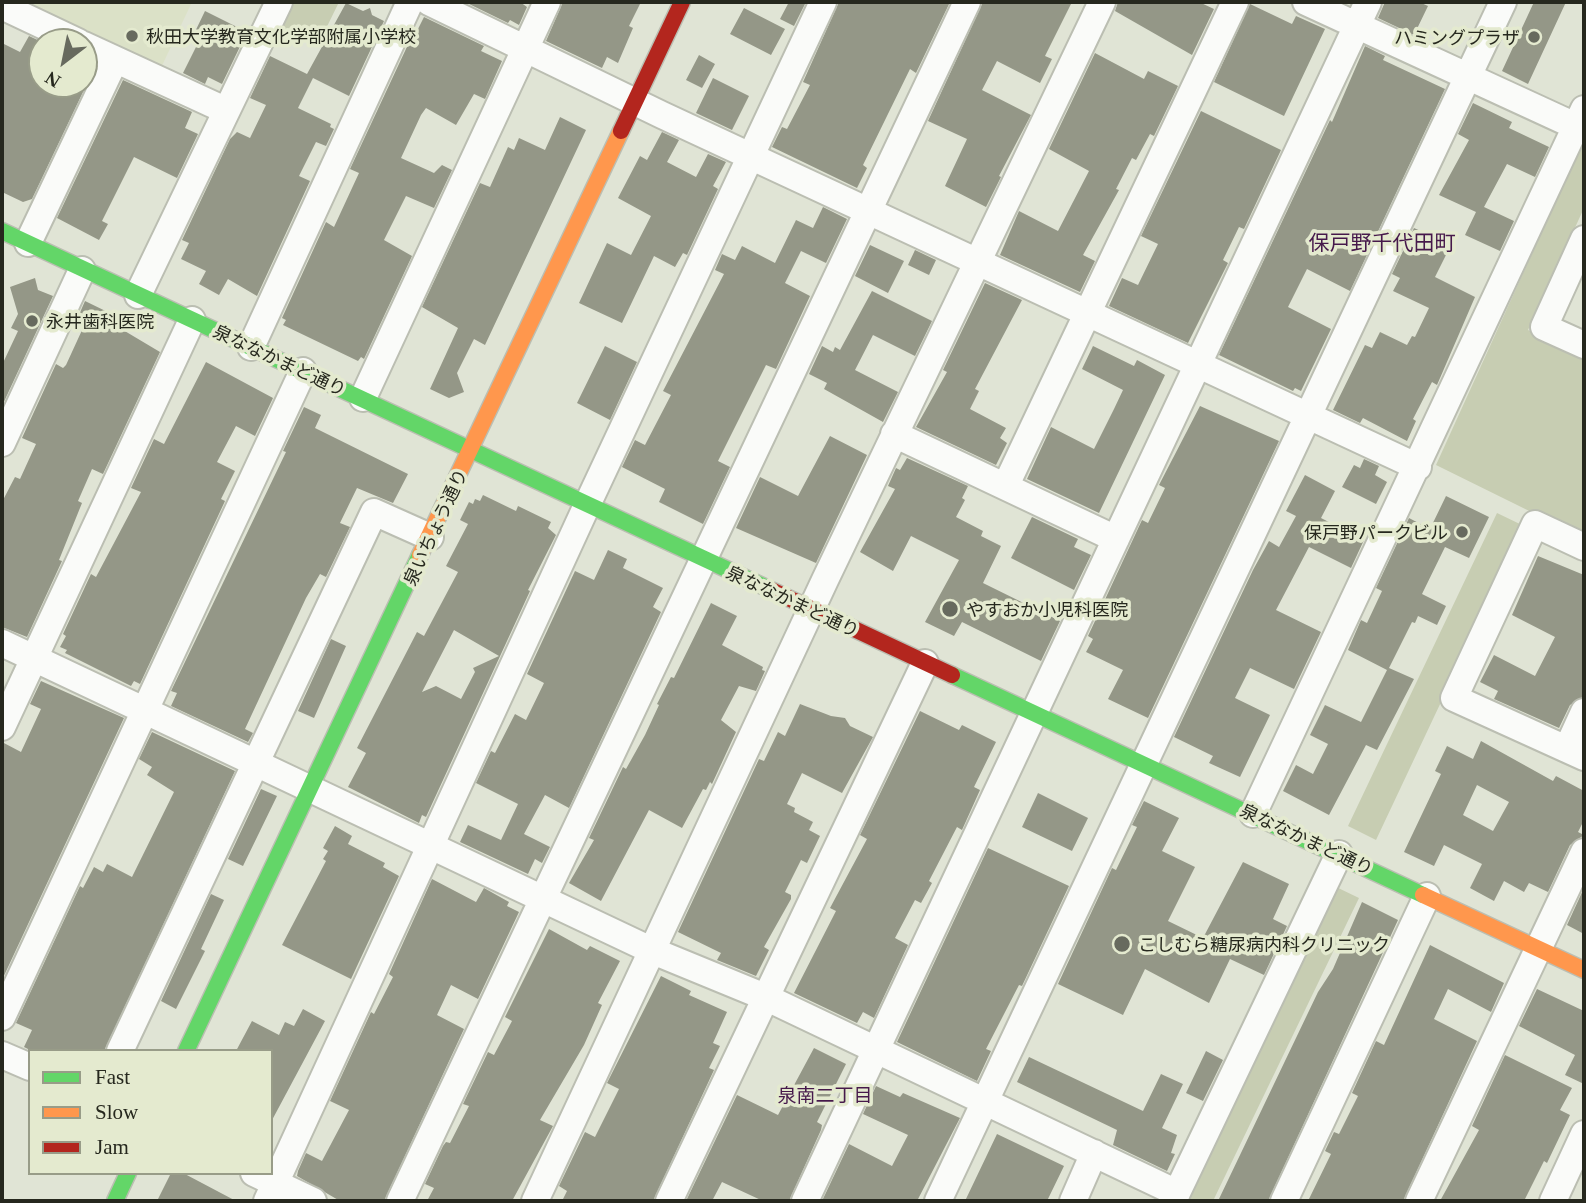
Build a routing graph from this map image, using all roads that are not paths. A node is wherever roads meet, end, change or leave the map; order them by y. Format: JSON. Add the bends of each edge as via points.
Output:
{"nodes":[{"id":1,"x":279,"y":2,"type":"edge"},
{"id":2,"x":410,"y":2,"type":"edge"},
{"id":3,"x":429,"y":2,"type":"edge"},
{"id":4,"x":547,"y":2,"type":"edge"},
{"id":5,"x":682,"y":2,"type":"edge"},
{"id":6,"x":823,"y":2,"type":"edge"},
{"id":7,"x":967,"y":2,"type":"edge"},
{"id":8,"x":1102,"y":2,"type":"edge"},
{"id":9,"x":1235,"y":2,"type":"edge"},
{"id":10,"x":1306,"y":2,"type":"edge"},
{"id":11,"x":1368,"y":2,"type":"edge"},
{"id":12,"x":1503,"y":2,"type":"edge"},
{"id":13,"x":3,"y":9,"type":"edge"},
{"id":14,"x":1356,"y":26,"type":"junction"},
{"id":15,"x":46,"y":28,"type":"edge"},
{"id":16,"x":526,"y":48,"type":"junction"},
{"id":17,"x":98,"y":52,"type":"edge"},
{"id":18,"x":115,"y":60,"type":"junction"},
{"id":19,"x":1467,"y":77,"type":"junction"},
{"id":20,"x":636,"y":101,"type":"junction"},
{"id":21,"x":225,"y":110,"type":"junction"},
{"id":22,"x":1581,"y":122,"type":"edge"},
{"id":23,"x":750,"y":156,"type":"junction"},
{"id":24,"x":868,"y":210,"type":"junction"},
{"id":25,"x":2,"y":231,"type":"edge"},
{"id":26,"x":1584,"y":239,"type":"edge"},
{"id":27,"x":28,"y":243,"type":"junction"},
{"id":28,"x":978,"y":263,"type":"junction"},
{"id":29,"x":82,"y":270,"type":"junction"},
{"id":30,"x":138,"y":295,"type":"junction"},
{"id":31,"x":1088,"y":313,"type":"junction"},
{"id":32,"x":192,"y":320,"type":"junction"},
{"id":33,"x":1584,"y":345,"type":"edge"},
{"id":34,"x":251,"y":347,"type":"junction"},
{"id":35,"x":1198,"y":365,"type":"junction"},
{"id":36,"x":303,"y":370,"type":"junction"},
{"id":37,"x":363,"y":398,"type":"junction"},
{"id":38,"x":1307,"y":415,"type":"junction"},
{"id":39,"x":894,"y":434,"type":"junction"},
{"id":40,"x":2,"y":443,"type":"edge"},
{"id":41,"x":471,"y":450,"type":"junction"},
{"id":42,"x":1418,"y":467,"type":"junction"},
{"id":43,"x":1006,"y":485,"type":"junction"},
{"id":44,"x":587,"y":503,"type":"junction"},
{"id":45,"x":430,"y":537,"type":"junction"},
{"id":46,"x":1116,"y":539,"type":"junction"},
{"id":47,"x":1584,"y":547,"type":"edge"},
{"id":48,"x":703,"y":559,"type":"junction"},
{"id":49,"x":811,"y":611,"type":"junction"},
{"id":50,"x":2,"y":643,"type":"edge"},
{"id":51,"x":35,"y":658,"type":"junction"},
{"id":52,"x":925,"y":663,"type":"junction"},
{"id":53,"x":146,"y":710,"type":"junction"},
{"id":54,"x":1584,"y":712,"type":"edge"},
{"id":55,"x":1034,"y":713,"type":"junction"},
{"id":56,"x":2,"y":727,"type":"edge"},
{"id":57,"x":1575,"y":753,"type":"edge"},
{"id":58,"x":257,"y":761,"type":"junction"},
{"id":59,"x":1144,"y":764,"type":"junction"},
{"id":60,"x":312,"y":787,"type":"junction"},
{"id":61,"x":1254,"y":814,"type":"junction"},
{"id":62,"x":432,"y":846,"type":"junction"},
{"id":63,"x":1584,"y":852,"type":"edge"},
{"id":64,"x":1339,"y":855,"type":"junction"},
{"id":65,"x":1427,"y":896,"type":"junction"},
{"id":66,"x":542,"y":897,"type":"junction"},
{"id":67,"x":1537,"y":948,"type":"junction"},
{"id":68,"x":653,"y":951,"type":"junction"},
{"id":69,"x":1584,"y":970,"type":"edge"},
{"id":70,"x":765,"y":997,"type":"junction"},
{"id":71,"x":2,"y":1017,"type":"edge"},
{"id":72,"x":121,"y":1049,"type":"edge"},
{"id":73,"x":187,"y":1049,"type":"edge"},
{"id":74,"x":876,"y":1050,"type":"junction"},
{"id":75,"x":2,"y":1055,"type":"edge"},
{"id":76,"x":28,"y":1067,"type":"edge"},
{"id":77,"x":985,"y":1102,"type":"junction"},
{"id":78,"x":1584,"y":1134,"type":"edge"},
{"id":79,"x":1094,"y":1153,"type":"junction"},
{"id":80,"x":273,"y":1170,"type":"edge"},
{"id":81,"x":127,"y":1175,"type":"edge"},
{"id":82,"x":265,"y":1186,"type":"edge"},
{"id":83,"x":1175,"y":1197,"type":"edge"},
{"id":84,"x":115,"y":1201,"type":"edge"},
{"id":85,"x":313,"y":1201,"type":"edge"},
{"id":86,"x":400,"y":1201,"type":"edge"},
{"id":87,"x":535,"y":1201,"type":"edge"},
{"id":88,"x":669,"y":1201,"type":"edge"},
{"id":89,"x":805,"y":1201,"type":"edge"},
{"id":90,"x":939,"y":1201,"type":"edge"},
{"id":91,"x":1073,"y":1201,"type":"edge"},
{"id":92,"x":1284,"y":1201,"type":"edge"},
{"id":93,"x":1419,"y":1201,"type":"edge"},
{"id":94,"x":1553,"y":1201,"type":"edge"}],
"edges":[{"from":1,"to":21,"type":"street"},
{"from":2,"to":34,"type":"street"},
{"from":3,"to":16,"type":"street"},
{"from":4,"to":16,"type":"street"},
{"from":5,"to":20,"type":"street","name":"泉いちょう通り"},
{"from":6,"to":23,"type":"street"},
{"from":7,"to":24,"type":"street"},
{"from":8,"to":28,"type":"street"},
{"from":9,"to":31,"type":"street"},
{"from":10,"to":14,"type":"street"},
{"from":11,"to":14,"type":"street"},
{"from":12,"to":19,"type":"street"},
{"from":13,"to":15,"type":"street"},
{"from":14,"to":19,"type":"street"},
{"from":14,"to":35,"type":"street"},
{"from":16,"to":20,"type":"street"},
{"from":16,"to":37,"type":"street"},
{"from":17,"to":18,"type":"street"},
{"from":18,"to":21,"type":"street"},
{"from":18,"to":27,"type":"street"},
{"from":19,"to":22,"type":"street"},
{"from":19,"to":38,"type":"street"},
{"from":20,"to":23,"type":"street"},
{"from":20,"to":41,"type":"street","name":"泉いちょう通り"},
{"from":21,"to":30,"type":"street"},
{"from":22,"to":42,"type":"street"},
{"from":23,"to":24,"type":"street"},
{"from":23,"to":44,"type":"street"},
{"from":24,"to":28,"type":"street"},
{"from":24,"to":48,"type":"street"},
{"from":25,"to":27,"type":"street","name":"泉ななかまど通り"},
{"from":26,"to":33,"type":"street","via":[[1545,327]]},
{"from":27,"to":29,"type":"street","name":"泉ななかまど通り"},
{"from":28,"to":31,"type":"street"},
{"from":28,"to":39,"type":"street"},
{"from":29,"to":30,"type":"street","name":"泉ななかまど通り"},
{"from":29,"to":40,"type":"street"},
{"from":30,"to":32,"type":"street","name":"泉ななかまど通り"},
{"from":31,"to":35,"type":"street"},
{"from":31,"to":43,"type":"street"},
{"from":32,"to":34,"type":"street","name":"泉ななかまど通り"},
{"from":32,"to":51,"type":"street"},
{"from":34,"to":36,"type":"street","name":"泉ななかまど通り"},
{"from":35,"to":38,"type":"street"},
{"from":35,"to":46,"type":"street"},
{"from":36,"to":37,"type":"street","name":"泉ななかまど通り"},
{"from":36,"to":53,"type":"street"},
{"from":37,"to":41,"type":"street","name":"泉ななかまど通り"},
{"from":38,"to":42,"type":"street"},
{"from":38,"to":59,"type":"street"},
{"from":39,"to":43,"type":"street"},
{"from":39,"to":49,"type":"street"},
{"from":41,"to":44,"type":"street","name":"泉ななかまど通り"},
{"from":41,"to":45,"type":"street","name":"泉いちょう通り"},
{"from":42,"to":61,"type":"street"},
{"from":43,"to":46,"type":"street"},
{"from":44,"to":48,"type":"street","name":"泉ななかまど通り"},
{"from":44,"to":62,"type":"street"},
{"from":45,"to":58,"type":"street","via":[[374,512]]},
{"from":45,"to":60,"type":"street","name":"泉いちょう通り"},
{"from":46,"to":55,"type":"street"},
{"from":47,"to":57,"type":"street","via":[[1535,524],[1454,698]]},
{"from":48,"to":49,"type":"street","name":"泉ななかまど通り"},
{"from":48,"to":66,"type":"street"},
{"from":49,"to":52,"type":"street","name":"泉ななかまど通り"},
{"from":49,"to":68,"type":"street"},
{"from":50,"to":51,"type":"street"},
{"from":51,"to":53,"type":"street"},
{"from":51,"to":56,"type":"street"},
{"from":52,"to":55,"type":"street","name":"泉ななかまど通り"},
{"from":52,"to":70,"type":"street"},
{"from":53,"to":58,"type":"street"},
{"from":53,"to":71,"type":"street"},
{"from":54,"to":57,"type":"street"},
{"from":55,"to":59,"type":"street","name":"泉ななかまど通り"},
{"from":55,"to":74,"type":"street"},
{"from":58,"to":60,"type":"street"},
{"from":58,"to":72,"type":"street"},
{"from":59,"to":61,"type":"street","name":"泉ななかまど通り"},
{"from":59,"to":77,"type":"street"},
{"from":60,"to":62,"type":"street"},
{"from":60,"to":73,"type":"street","name":"泉いちょう通り"},
{"from":61,"to":64,"type":"street","name":"泉ななかまど通り"},
{"from":62,"to":66,"type":"street"},
{"from":62,"to":80,"type":"street"},
{"from":63,"to":67,"type":"street"},
{"from":64,"to":65,"type":"street","name":"泉ななかまど通り"},
{"from":64,"to":83,"type":"street"},
{"from":65,"to":67,"type":"street","name":"泉ななかまど通り"},
{"from":65,"to":92,"type":"street"},
{"from":66,"to":68,"type":"street"},
{"from":66,"to":86,"type":"street"},
{"from":67,"to":69,"type":"street","name":"泉ななかまど通り"},
{"from":67,"to":93,"type":"street"},
{"from":68,"to":70,"type":"street"},
{"from":68,"to":87,"type":"street"},
{"from":70,"to":74,"type":"street"},
{"from":70,"to":88,"type":"street"},
{"from":74,"to":77,"type":"street"},
{"from":74,"to":89,"type":"street"},
{"from":75,"to":76,"type":"street"},
{"from":77,"to":79,"type":"street"},
{"from":77,"to":90,"type":"street"},
{"from":78,"to":94,"type":"street"},
{"from":79,"to":83,"type":"street"},
{"from":79,"to":91,"type":"street"},
{"from":81,"to":84,"type":"street"},
{"from":82,"to":85,"type":"street"}]}
